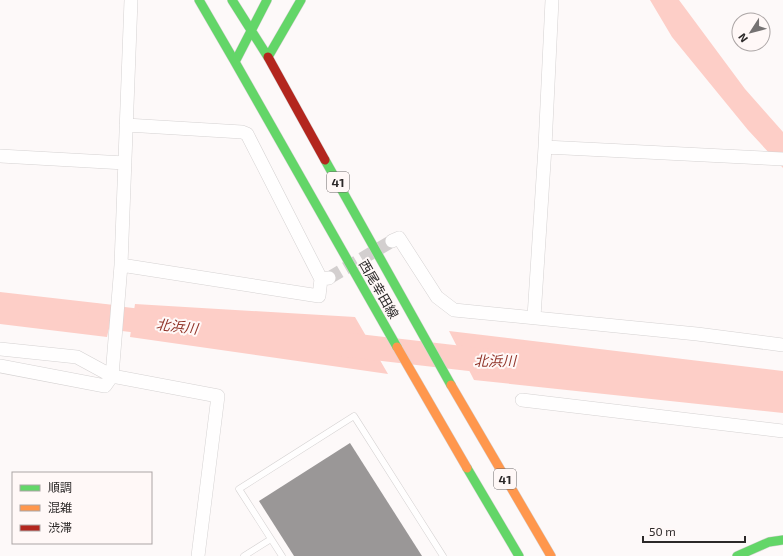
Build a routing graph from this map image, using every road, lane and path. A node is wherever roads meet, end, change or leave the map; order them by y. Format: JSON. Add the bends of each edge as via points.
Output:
{"nodes":[{"id":1,"x":131,"y":0,"type":"edge"},
{"id":2,"x":199,"y":0,"type":"edge"},
{"id":3,"x":232,"y":0,"type":"edge"},
{"id":4,"x":267,"y":0,"type":"edge"},
{"id":5,"x":301,"y":0,"type":"edge"},
{"id":6,"x":552,"y":0,"type":"edge"},
{"id":7,"x":250,"y":30,"type":"junction"},
{"id":8,"x":268,"y":57,"type":"junction"},
{"id":9,"x":235,"y":62,"type":"junction"},
{"id":10,"x":126,"y":125,"type":"junction"},
{"id":11,"x":545,"y":147,"type":"junction"},
{"id":12,"x":0,"y":156,"type":"edge"},
{"id":13,"x":783,"y":159,"type":"edge"},
{"id":14,"x":125,"y":163,"type":"junction"},
{"id":15,"x":392,"y":241,"type":"dead end"},
{"id":16,"x":121,"y":265,"type":"junction"},
{"id":17,"x":534,"y":317,"type":"junction"},
{"id":18,"x":783,"y":345,"type":"edge"},
{"id":19,"x":0,"y":349,"type":"edge"},
{"id":20,"x":0,"y":366,"type":"edge"},
{"id":21,"x":112,"y":376,"type":"junction"},
{"id":22,"x":522,"y":400,"type":"dead end"},
{"id":23,"x":783,"y":431,"type":"edge"},
{"id":24,"x":271,"y":539,"type":"junction"},
{"id":25,"x":783,"y":540,"type":"edge"},
{"id":26,"x":198,"y":556,"type":"edge"},
{"id":27,"x":244,"y":556,"type":"edge"},
{"id":28,"x":282,"y":556,"type":"edge"},
{"id":29,"x":443,"y":556,"type":"edge"},
{"id":30,"x":519,"y":556,"type":"edge"},
{"id":31,"x":551,"y":556,"type":"edge"},
{"id":32,"x":737,"y":556,"type":"edge"}],
"edges":[{"from":1,"to":10,"type":"street"},
{"from":2,"to":9,"type":"main road","name":"西尾幸田線"},
{"from":3,"to":7,"type":"main road","name":"西尾幸田線"},
{"from":4,"to":7,"type":"main road"},
{"from":5,"to":8,"type":"main road"},
{"from":6,"to":11,"type":"street"},
{"from":7,"to":8,"type":"main road","name":"西尾幸田線"},
{"from":7,"to":9,"type":"main road"},
{"from":8,"to":9,"type":"main road"},
{"from":8,"to":31,"type":"main road","name":"西尾幸田線","number":"41","via":[[460,402]]},
{"from":9,"to":30,"type":"main road","name":"西尾幸田線","number":"41"},
{"from":10,"to":14,"type":"street"},
{"from":10,"to":16,"type":"street","via":[[246,134],[325,279],[319,296]]},
{"from":11,"to":13,"type":"street"},
{"from":11,"to":17,"type":"street"},
{"from":12,"to":14,"type":"street"},
{"from":14,"to":16,"type":"street"},
{"from":15,"to":17,"type":"street","via":[[399,238],[437,297],[454,310]]},
{"from":16,"to":21,"type":"street"},
{"from":17,"to":18,"type":"street"},
{"from":19,"to":21,"type":"street","via":[[77,357]]},
{"from":20,"to":21,"type":"street","via":[[105,386]]},
{"from":21,"to":26,"type":"street","via":[[218,396]]},
{"from":22,"to":23,"type":"street"},
{"from":24,"to":27,"type":"lane"},
{"from":24,"to":28,"type":"lane"},
{"from":24,"to":29,"type":"lane","via":[[239,489],[354,416]]},
{"from":25,"to":32,"type":"main road","via":[[769,542]]}]}
